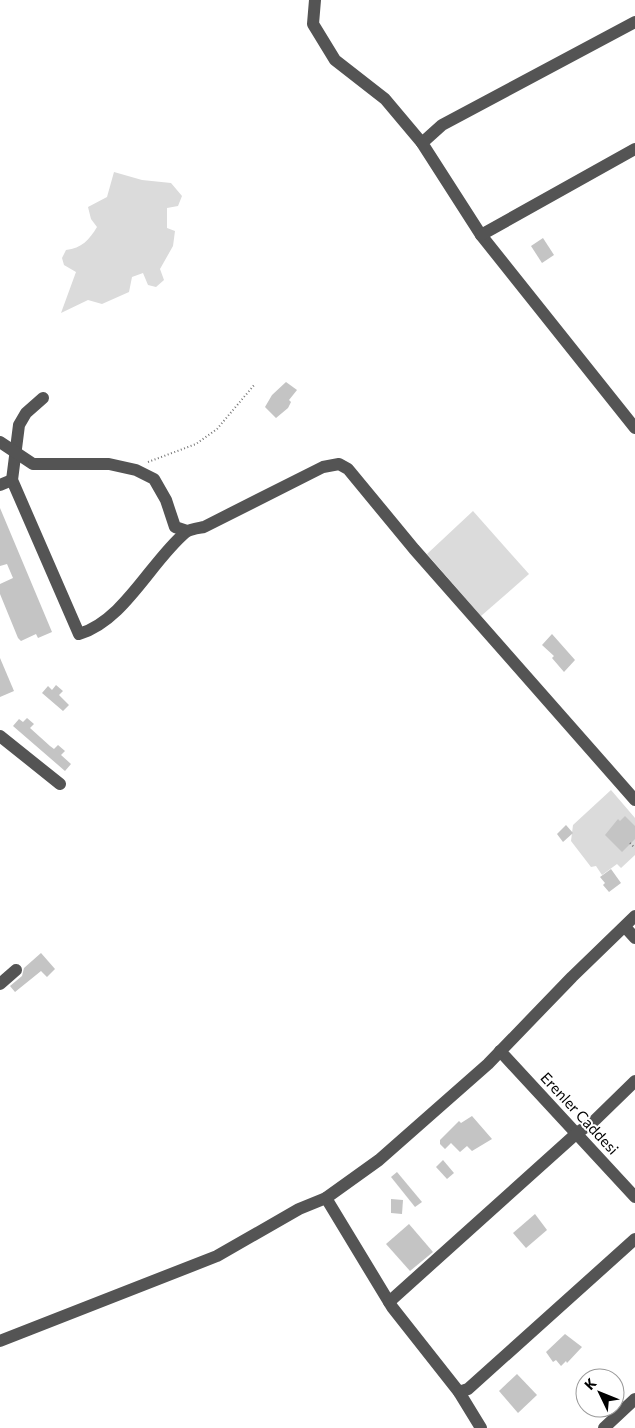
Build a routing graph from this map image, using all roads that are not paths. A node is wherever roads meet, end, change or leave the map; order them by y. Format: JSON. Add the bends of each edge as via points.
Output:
{"nodes":[{"id":1,"x":315,"y":0,"type":"edge"},
{"id":2,"x":635,"y":22,"type":"edge"},
{"id":3,"x":422,"y":143,"type":"junction"},
{"id":4,"x":635,"y":150,"type":"edge"},
{"id":5,"x":481,"y":235,"type":"junction"},
{"id":6,"x":42,"y":398,"type":"dead end"},
{"id":7,"x":635,"y":428,"type":"edge"},
{"id":8,"x":0,"y":442,"type":"edge"},
{"id":9,"x":15,"y":452,"type":"junction"},
{"id":10,"x":12,"y":480,"type":"junction"},
{"id":11,"x":0,"y":485,"type":"edge"},
{"id":12,"x":187,"y":531,"type":"junction"},
{"id":13,"x":0,"y":736,"type":"edge"},
{"id":14,"x":60,"y":784,"type":"dead end"},
{"id":15,"x":635,"y":800,"type":"edge"},
{"id":16,"x":635,"y":916,"type":"edge"},
{"id":17,"x":625,"y":927,"type":"junction"},
{"id":18,"x":635,"y":938,"type":"edge"},
{"id":19,"x":16,"y":970,"type":"dead end"},
{"id":20,"x":0,"y":984,"type":"edge"},
{"id":21,"x":500,"y":1050,"type":"junction"},
{"id":22,"x":635,"y":1081,"type":"edge"},
{"id":23,"x":577,"y":1133,"type":"junction"},
{"id":24,"x":635,"y":1197,"type":"edge"},
{"id":25,"x":326,"y":1198,"type":"junction"},
{"id":26,"x":635,"y":1239,"type":"edge"},
{"id":27,"x":389,"y":1302,"type":"junction"},
{"id":28,"x":0,"y":1341,"type":"edge"},
{"id":29,"x":459,"y":1392,"type":"junction"},
{"id":30,"x":635,"y":1399,"type":"edge"},
{"id":31,"x":481,"y":1428,"type":"edge"},
{"id":32,"x":604,"y":1428,"type":"edge"}],
"edges":[{"from":1,"to":3,"type":"street","via":[[313,24],[335,60],[385,98]]},
{"from":2,"to":3,"type":"street","via":[[442,125]]},
{"from":3,"to":5,"type":"street"},
{"from":4,"to":5,"type":"street"},
{"from":5,"to":7,"type":"street"},
{"from":6,"to":9,"type":"street","via":[[19,425]]},
{"from":8,"to":9,"type":"street"},
{"from":9,"to":10,"type":"street"},
{"from":9,"to":12,"type":"street","via":[[33,464],[108,464],[136,470],[154,479],[166,500],[175,527]]},
{"from":10,"to":11,"type":"street"},
{"from":10,"to":12,"type":"street","via":[[79,634],[94,630],[124,602]]},
{"from":12,"to":15,"type":"street","via":[[204,527],[323,467],[340,464],[348,469],[414,550]]},
{"from":13,"to":14,"type":"street"},
{"from":16,"to":17,"type":"street"},
{"from":17,"to":18,"type":"street"},
{"from":17,"to":21,"type":"street"},
{"from":19,"to":20,"type":"street"},
{"from":21,"to":23,"type":"street","name":"Erenler Caddesi"},
{"from":21,"to":25,"type":"street","via":[[378,1160]]},
{"from":22,"to":23,"type":"street"},
{"from":23,"to":24,"type":"street","name":"Erenler Caddesi"},
{"from":23,"to":27,"type":"street"},
{"from":25,"to":27,"type":"street"},
{"from":25,"to":28,"type":"street","via":[[299,1209],[217,1256]]},
{"from":26,"to":29,"type":"street","via":[[468,1389]]},
{"from":27,"to":29,"type":"street"},
{"from":29,"to":31,"type":"street"},
{"from":30,"to":32,"type":"street"}]}
